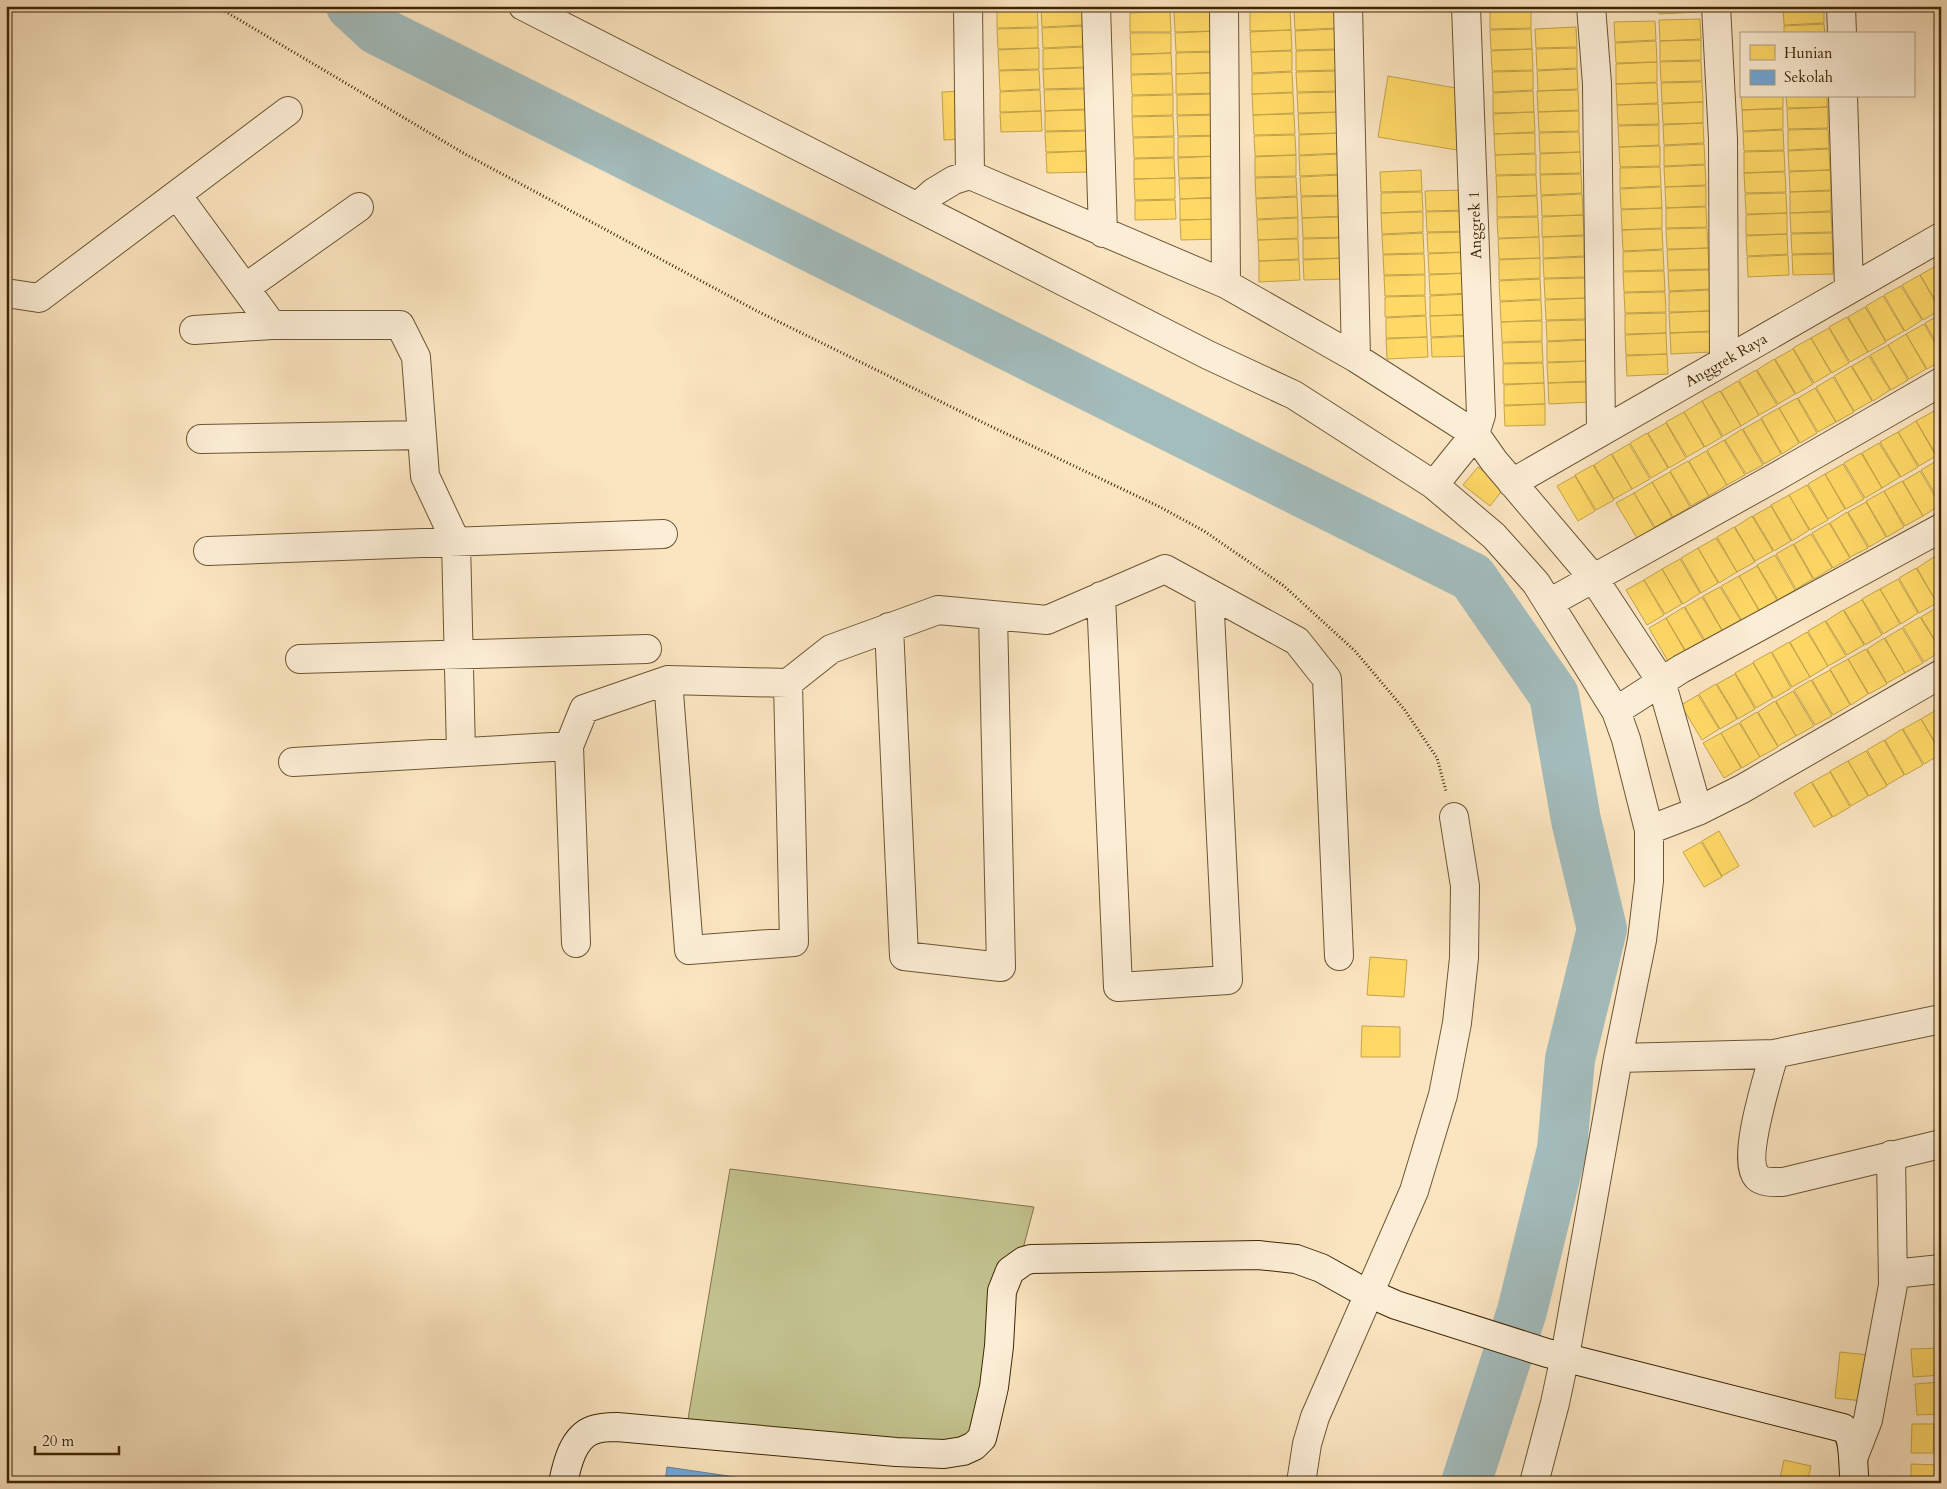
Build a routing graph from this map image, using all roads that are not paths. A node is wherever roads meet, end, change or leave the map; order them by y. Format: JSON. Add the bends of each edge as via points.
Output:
{"nodes":[{"id":1,"x":523,"y":6,"type":"edge"},
{"id":2,"x":968,"y":6,"type":"edge"},
{"id":3,"x":1096,"y":6,"type":"edge"},
{"id":4,"x":1224,"y":6,"type":"edge"},
{"id":5,"x":1348,"y":6,"type":"edge"},
{"id":6,"x":1466,"y":6,"type":"edge"},
{"id":7,"x":1591,"y":6,"type":"edge"},
{"id":8,"x":1716,"y":6,"type":"edge"},
{"id":9,"x":1842,"y":6,"type":"edge"},
{"id":10,"x":1842,"y":32,"type":"edge"},
{"id":11,"x":1843,"y":98,"type":"edge"},
{"id":12,"x":288,"y":111,"type":"dead end"},
{"id":13,"x":970,"y":176,"type":"junction"},
{"id":14,"x":177,"y":195,"type":"junction"},
{"id":15,"x":924,"y":201,"type":"junction"},
{"id":16,"x":359,"y":207,"type":"dead end"},
{"id":17,"x":1103,"y":233,"type":"junction"},
{"id":18,"x":1941,"y":237,"type":"edge"},
{"id":19,"x":1226,"y":284,"type":"junction"},
{"id":20,"x":245,"y":288,"type":"junction"},
{"id":21,"x":1849,"y":288,"type":"junction"},
{"id":22,"x":6,"y":293,"type":"edge"},
{"id":23,"x":272,"y":325,"type":"junction"},
{"id":24,"x":194,"y":330,"type":"dead end"},
{"id":25,"x":1356,"y":358,"type":"junction"},
{"id":26,"x":1724,"y":362,"type":"junction"},
{"id":27,"x":1941,"y":382,"type":"edge"},
{"id":28,"x":1601,"y":431,"type":"junction"},
{"id":29,"x":422,"y":435,"type":"junction"},
{"id":30,"x":1472,"y":437,"type":"junction"},
{"id":31,"x":201,"y":439,"type":"dead end"},
{"id":32,"x":1439,"y":479,"type":"junction"},
{"id":33,"x":1512,"y":483,"type":"junction"},
{"id":34,"x":1941,"y":528,"type":"edge"},
{"id":35,"x":663,"y":534,"type":"dead end"},
{"id":36,"x":456,"y":542,"type":"junction"},
{"id":37,"x":208,"y":551,"type":"dead end"},
{"id":38,"x":1594,"y":579,"type":"junction"},
{"id":39,"x":1209,"y":593,"type":"junction"},
{"id":40,"x":1101,"y":596,"type":"junction"},
{"id":41,"x":1549,"y":603,"type":"junction"},
{"id":42,"x":993,"y":615,"type":"junction"},
{"id":43,"x":889,"y":627,"type":"junction"},
{"id":44,"x":646,"y":649,"type":"dead end"},
{"id":45,"x":459,"y":655,"type":"junction"},
{"id":46,"x":300,"y":659,"type":"dead end"},
{"id":47,"x":1941,"y":674,"type":"edge"},
{"id":48,"x":668,"y":680,"type":"junction"},
{"id":49,"x":788,"y":682,"type":"junction"},
{"id":50,"x":1657,"y":684,"type":"junction"},
{"id":51,"x":1621,"y":709,"type":"junction"},
{"id":52,"x":569,"y":746,"type":"junction"},
{"id":53,"x":462,"y":752,"type":"junction"},
{"id":54,"x":293,"y":762,"type":"dead end"},
{"id":55,"x":1698,"y":810,"type":"junction"},
{"id":56,"x":1454,"y":817,"type":"road end"},
{"id":57,"x":1649,"y":830,"type":"junction"},
{"id":58,"x":576,"y":943,"type":"dead end"},
{"id":59,"x":1339,"y":956,"type":"dead end"},
{"id":60,"x":1941,"y":1019,"type":"edge"},
{"id":61,"x":1774,"y":1054,"type":"junction"},
{"id":62,"x":1618,"y":1058,"type":"junction"},
{"id":63,"x":1941,"y":1144,"type":"edge"},
{"id":64,"x":1891,"y":1155,"type":"junction"},
{"id":65,"x":1941,"y":1269,"type":"edge"},
{"id":66,"x":1893,"y":1274,"type":"junction"},
{"id":67,"x":1370,"y":1294,"type":"junction"},
{"id":68,"x":1556,"y":1355,"type":"junction"},
{"id":69,"x":1854,"y":1456,"type":"junction"},
{"id":70,"x":563,"y":1483,"type":"edge"},
{"id":71,"x":1301,"y":1483,"type":"edge"},
{"id":72,"x":1534,"y":1483,"type":"edge"},
{"id":73,"x":1855,"y":1483,"type":"edge"}],
"edges":[{"from":1,"to":15,"type":"street"},
{"from":2,"to":13,"type":"street"},
{"from":3,"to":17,"type":"street"},
{"from":4,"to":19,"type":"street"},
{"from":5,"to":25,"type":"street"},
{"from":6,"to":30,"type":"street","name":"Anggrek 1","via":[[1481,403],[1479,423]]},
{"from":7,"to":28,"type":"street","via":[[1597,84]]},
{"from":8,"to":26,"type":"street","via":[[1723,139]]},
{"from":9,"to":10,"type":"street"},
{"from":11,"to":21,"type":"street"},
{"from":12,"to":14,"type":"street"},
{"from":13,"to":15,"type":"street","via":[[954,180]]},
{"from":13,"to":17,"type":"street"},
{"from":14,"to":20,"type":"street"},
{"from":14,"to":22,"type":"street","via":[[39,298]]},
{"from":15,"to":32,"type":"street","via":[[1208,355],[1294,395]]},
{"from":16,"to":20,"type":"street"},
{"from":17,"to":19,"type":"street"},
{"from":18,"to":21,"type":"street","name":"Anggrek Raya"},
{"from":19,"to":25,"type":"street"},
{"from":20,"to":23,"type":"street"},
{"from":21,"to":26,"type":"street","name":"Anggrek Raya"},
{"from":23,"to":24,"type":"street"},
{"from":23,"to":29,"type":"street","via":[[400,325],[416,357]]},
{"from":25,"to":30,"type":"street"},
{"from":26,"to":28,"type":"street","name":"Anggrek Raya"},
{"from":27,"to":38,"type":"street"},
{"from":28,"to":33,"type":"street","name":"Anggrek Raya"},
{"from":29,"to":31,"type":"street"},
{"from":29,"to":36,"type":"street","via":[[425,476]]},
{"from":30,"to":32,"type":"street"},
{"from":30,"to":33,"type":"street"},
{"from":32,"to":41,"type":"street","via":[[1536,583]]},
{"from":33,"to":38,"type":"street"},
{"from":34,"to":50,"type":"street"},
{"from":35,"to":36,"type":"street"},
{"from":36,"to":37,"type":"street"},
{"from":36,"to":45,"type":"street"},
{"from":38,"to":41,"type":"street"},
{"from":38,"to":50,"type":"street"},
{"from":39,"to":40,"type":"street","via":[[1165,569]]},
{"from":39,"to":40,"type":"street","via":[[1228,980],[1118,987]]},
{"from":39,"to":59,"type":"street","via":[[1297,641],[1327,679]]},
{"from":40,"to":42,"type":"street","via":[[1047,620]]},
{"from":41,"to":51,"type":"street","via":[[1583,661]]},
{"from":42,"to":43,"type":"street","via":[[938,610]]},
{"from":42,"to":43,"type":"street","via":[[1001,966],[904,956]]},
{"from":43,"to":49,"type":"street","via":[[831,649]]},
{"from":44,"to":45,"type":"street"},
{"from":45,"to":46,"type":"street"},
{"from":45,"to":53,"type":"street"},
{"from":47,"to":55,"type":"street"},
{"from":48,"to":49,"type":"street"},
{"from":48,"to":49,"type":"street","via":[[689,950],[794,942]]},
{"from":48,"to":52,"type":"street","via":[[584,709]]},
{"from":50,"to":51,"type":"street"},
{"from":50,"to":55,"type":"street"},
{"from":51,"to":57,"type":"street"},
{"from":52,"to":53,"type":"street"},
{"from":52,"to":58,"type":"street"},
{"from":53,"to":54,"type":"street"},
{"from":55,"to":57,"type":"street"},
{"from":56,"to":67,"type":"street","via":[[1465,886],[1464,958],[1457,1023],[1443,1095],[1414,1191]]},
{"from":57,"to":62,"type":"street","via":[[1647,907]]},
{"from":60,"to":61,"type":"street"},
{"from":61,"to":62,"type":"street"},
{"from":61,"to":64,"type":"street","via":[[1752,1142],[1752,1166],[1757,1177],[1783,1182]]},
{"from":62,"to":68,"type":"street"},
{"from":63,"to":64,"type":"street"},
{"from":64,"to":66,"type":"street"},
{"from":65,"to":66,"type":"street"},
{"from":66,"to":69,"type":"street","via":[[1868,1420]]},
{"from":67,"to":68,"type":"street"},
{"from":67,"to":70,"type":"street","via":[[1321,1268],[1296,1259],[1258,1255],[1031,1259],[1010,1271],[1002,1291],[994,1387],[982,1438],[974,1446],[963,1451],[925,1454],[605,1428],[584,1435],[577,1444]]},
{"from":67,"to":71,"type":"street","via":[[1315,1418]]},
{"from":68,"to":69,"type":"street","via":[[1843,1428],[1849,1434]]},
{"from":68,"to":72,"type":"street","via":[[1556,1403]]},
{"from":69,"to":73,"type":"street"}]}
